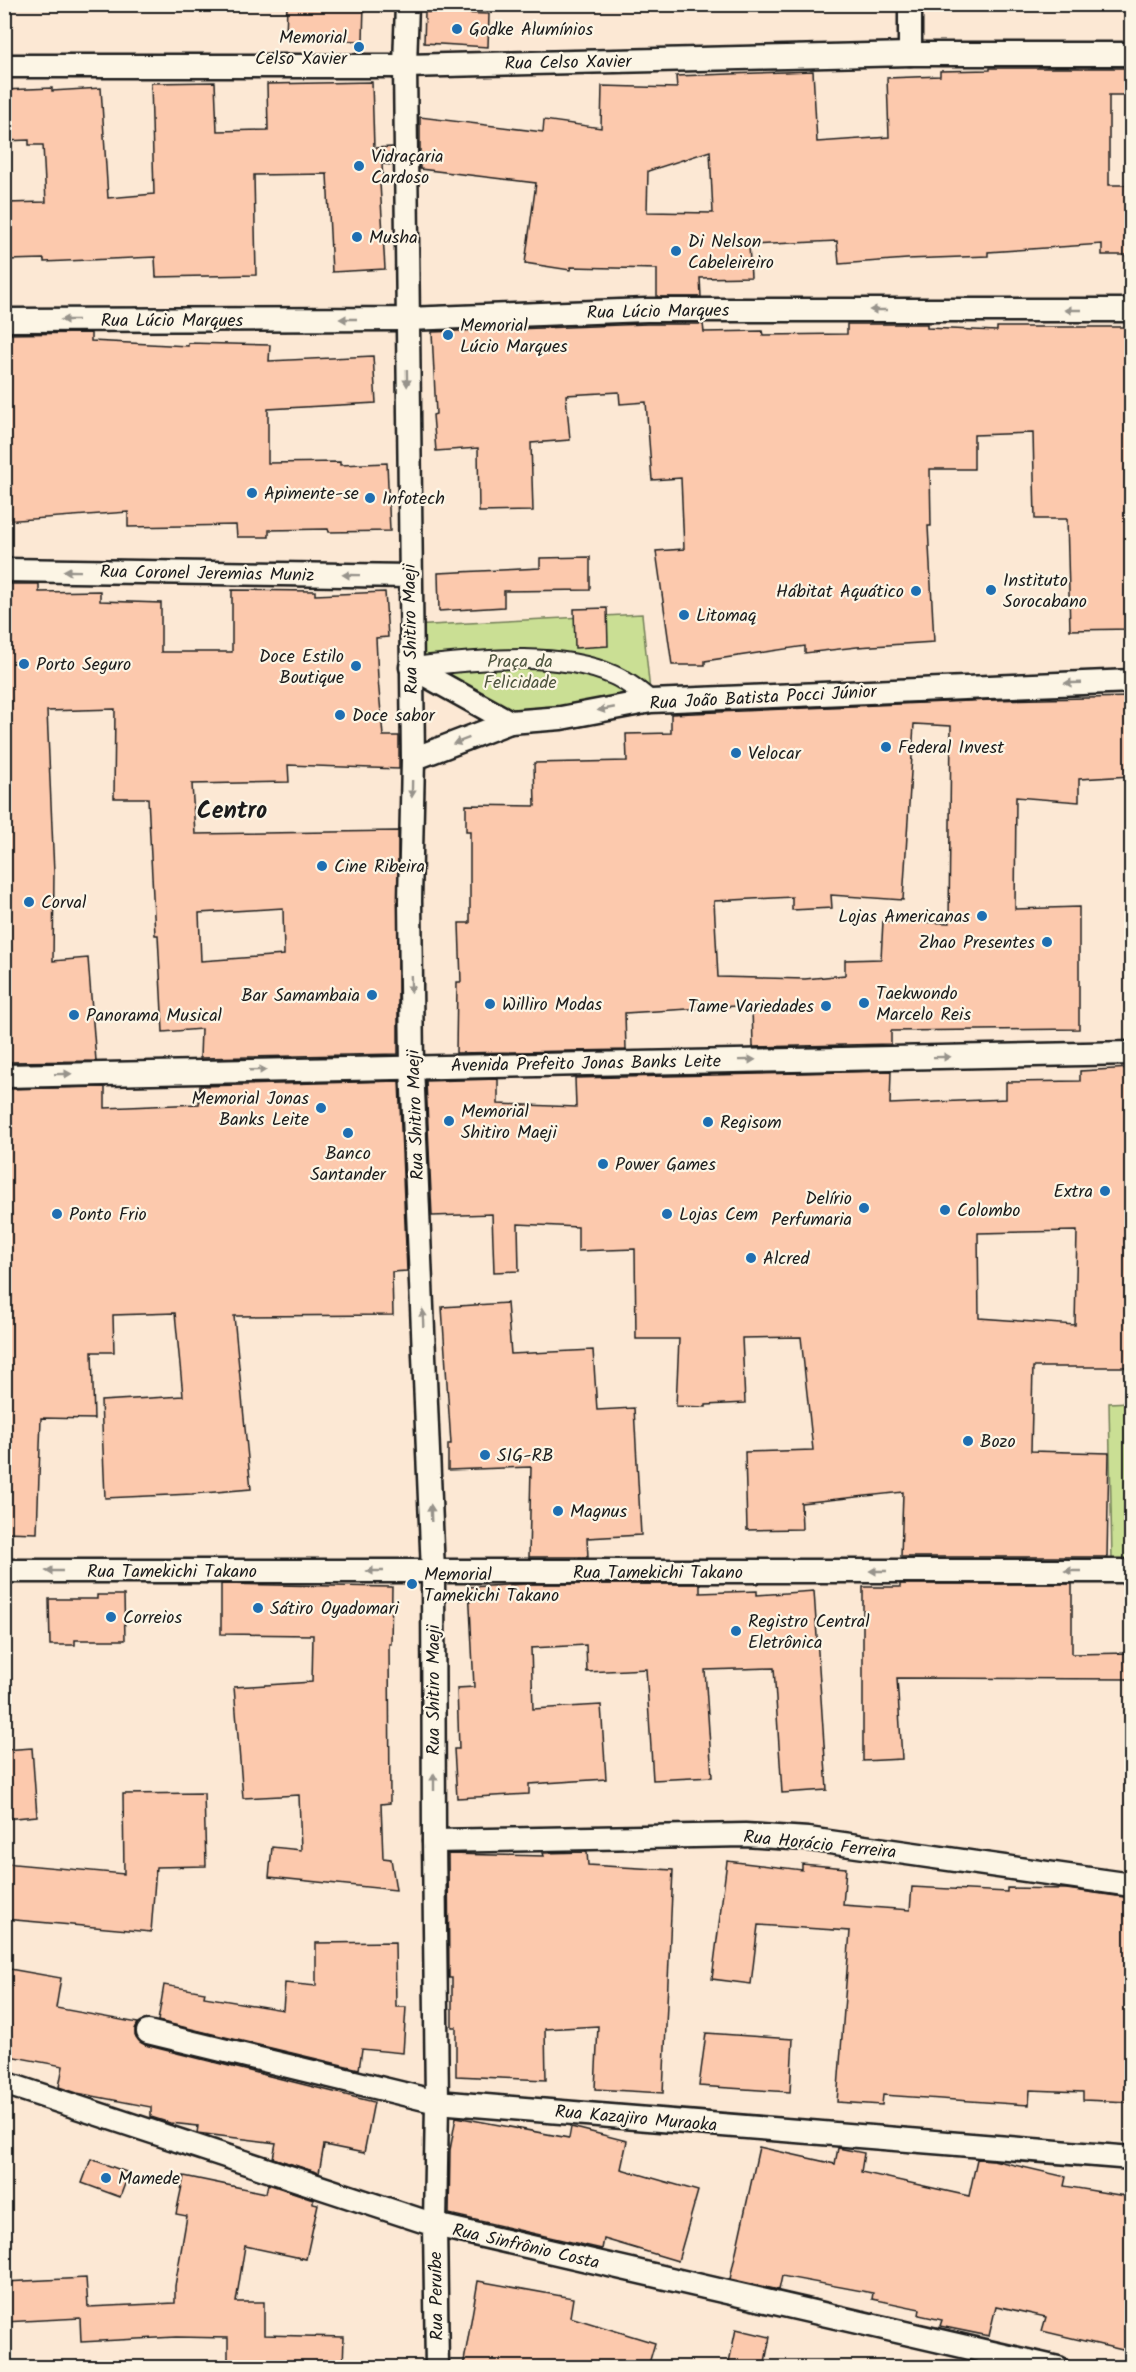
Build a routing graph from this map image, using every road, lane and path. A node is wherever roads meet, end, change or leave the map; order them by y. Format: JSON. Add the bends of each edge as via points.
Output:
{"nodes":[{"id":1,"x":407,"y":4,"type":"edge"},
{"id":2,"x":910,"y":4,"type":"edge"},
{"id":3,"x":910,"y":54,"type":"junction"},
{"id":4,"x":1131,"y":54,"type":"edge"},
{"id":5,"x":4,"y":66,"type":"edge"},
{"id":6,"x":405,"y":66,"type":"junction"},
{"id":7,"x":1131,"y":310,"type":"edge"},
{"id":8,"x":407,"y":319,"type":"junction"},
{"id":9,"x":4,"y":320,"type":"edge"},
{"id":10,"x":4,"y":570,"type":"edge"},
{"id":11,"x":410,"y":576,"type":"junction"},
{"id":12,"x":411,"y":667,"type":"junction"},
{"id":13,"x":1131,"y":681,"type":"edge"},
{"id":14,"x":651,"y":701,"type":"junction"},
{"id":15,"x":510,"y":722,"type":"junction"},
{"id":16,"x":413,"y":759,"type":"junction"},
{"id":17,"x":1131,"y":1053,"type":"edge"},
{"id":18,"x":412,"y":1066,"type":"junction"},
{"id":19,"x":4,"y":1076,"type":"edge"},
{"id":20,"x":4,"y":1571,"type":"edge"},
{"id":21,"x":1131,"y":1571,"type":"edge"},
{"id":22,"x":433,"y":1572,"type":"junction"},
{"id":23,"x":434,"y":1841,"type":"junction"},
{"id":24,"x":1131,"y":1886,"type":"edge"},
{"id":25,"x":148,"y":2032,"type":"dead end"},
{"id":26,"x":4,"y":2083,"type":"edge"},
{"id":27,"x":438,"y":2102,"type":"junction"},
{"id":28,"x":1131,"y":2158,"type":"edge"},
{"id":29,"x":435,"y":2225,"type":"junction"},
{"id":30,"x":437,"y":2367,"type":"edge"},
{"id":31,"x":1058,"y":2367,"type":"edge"}],
"edges":[{"from":1,"to":6,"type":"street","name":"Rua Shitiro Maeji"},
{"from":2,"to":3,"type":"street"},
{"from":3,"to":4,"type":"street","name":"Rua Celso Xavier"},
{"from":3,"to":6,"type":"street","name":"Rua Celso Xavier"},
{"from":5,"to":6,"type":"street","name":"Rua Celso Xavier"},
{"from":6,"to":8,"type":"street","name":"Rua Shitiro Maeji"},
{"from":7,"to":8,"type":"street","name":"Rua Lúcio Marques","one_way":true,"via":[[634,310]]},
{"from":8,"to":9,"type":"street","name":"Rua Lúcio Marques","one_way":true},
{"from":8,"to":11,"type":"street","name":"Rua Shitiro Maeji","one_way":true},
{"from":11,"to":10,"type":"street","name":"Rua Coronel Jeremias Muniz","one_way":true},
{"from":11,"to":12,"type":"street","name":"Rua Shitiro Maeji"},
{"from":12,"to":14,"type":"street","via":[[488,660],[565,663],[613,675]]},
{"from":12,"to":15,"type":"street"},
{"from":12,"to":16,"type":"street","name":"Rua Shitiro Maeji"},
{"from":13,"to":14,"type":"street","name":"Rua João Batista Pocci Júnior","one_way":true},
{"from":14,"to":15,"type":"street","name":"Rua João Batista Pocci Júnior","one_way":true,"via":[[561,718]]},
{"from":15,"to":16,"type":"street","name":"Rua João Batista Pocci Júnior","one_way":true},
{"from":16,"to":18,"type":"street","name":"Rua Shitiro Maeji","one_way":true},
{"from":18,"to":17,"type":"street","name":"Avenida Prefeito Jonas Banks Leite","one_way":true},
{"from":19,"to":18,"type":"street","name":"Avenida Prefeito Jonas Banks Leite","one_way":true},
{"from":22,"to":18,"type":"street","name":"Rua Shitiro Maeji","one_way":true},
{"from":22,"to":20,"type":"street","name":"Rua Tamekichi Takano","one_way":true},
{"from":21,"to":22,"type":"street","name":"Rua Tamekichi Takano","one_way":true},
{"from":23,"to":22,"type":"street","name":"Rua Shitiro Maeji","one_way":true},
{"from":23,"to":24,"type":"street","name":"Rua Horácio Ferreira","via":[[745,1834],[808,1839]]},
{"from":23,"to":27,"type":"street","name":"Rua Shitiro Maeji"},
{"from":25,"to":27,"type":"street","name":"Rua Kazajiro Muraoka"},
{"from":26,"to":29,"type":"street","name":"Rua Sinfrônio Costa"},
{"from":27,"to":28,"type":"street","name":"Rua Kazajiro Muraoka"},
{"from":27,"to":29,"type":"street","name":"Rua Shitiro Maeji"},
{"from":29,"to":30,"type":"street","name":"Rua Peruíbe"},
{"from":29,"to":31,"type":"street","name":"Rua Sinfrônio Costa"}]}
